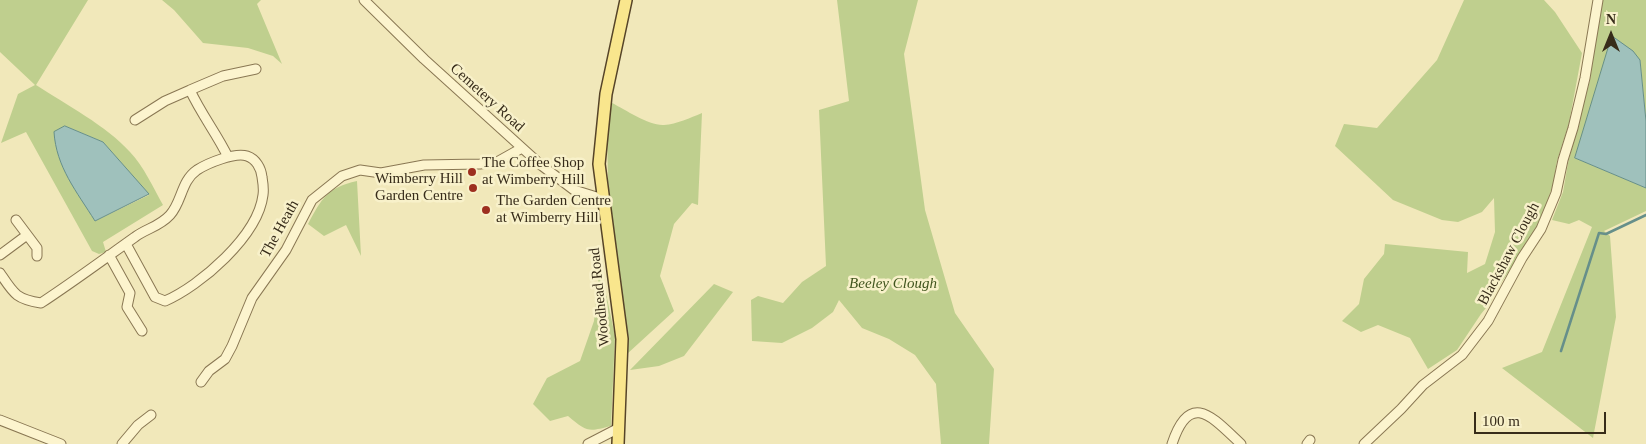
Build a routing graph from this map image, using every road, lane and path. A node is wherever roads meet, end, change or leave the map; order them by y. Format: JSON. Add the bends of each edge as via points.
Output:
{"nodes":[{"id":1,"x":364,"y":0,"type":"edge"},
{"id":2,"x":626,"y":0,"type":"edge"},
{"id":3,"x":1598,"y":0,"type":"edge"},
{"id":4,"x":256,"y":69,"type":"dead end"},
{"id":5,"x":190,"y":90,"type":"junction"},
{"id":6,"x":135,"y":120,"type":"dead end"},
{"id":7,"x":522,"y":148,"type":"junction"},
{"id":8,"x":228,"y":157,"type":"junction"},
{"id":9,"x":603,"y":199,"type":"junction"},
{"id":10,"x":16,"y":220,"type":"dead end"},
{"id":11,"x":27,"y":235,"type":"junction"},
{"id":12,"x":126,"y":244,"type":"junction"},
{"id":13,"x":0,"y":255,"type":"edge"},
{"id":14,"x":108,"y":255,"type":"junction"},
{"id":15,"x":37,"y":256,"type":"dead end"},
{"id":16,"x":0,"y":273,"type":"edge"},
{"id":17,"x":142,"y":331,"type":"dead end"},
{"id":18,"x":202,"y":382,"type":"dead end"},
{"id":19,"x":151,"y":415,"type":"dead end"},
{"id":20,"x":0,"y":420,"type":"edge"},
{"id":21,"x":617,"y":429,"type":"junction"},
{"id":22,"x":61,"y":444,"type":"edge"},
{"id":23,"x":122,"y":444,"type":"edge"},
{"id":24,"x":588,"y":444,"type":"edge"},
{"id":25,"x":618,"y":444,"type":"edge"},
{"id":26,"x":1172,"y":444,"type":"edge"},
{"id":27,"x":1241,"y":444,"type":"edge"},
{"id":28,"x":1364,"y":444,"type":"edge"}],
"edges":[{"from":1,"to":7,"type":"street","name":"Cemetery Road"},
{"from":2,"to":9,"type":"main road","name":"Woodhead Road","via":[[606,94],[599,164]]},
{"from":3,"to":28,"type":"street","name":"Blackshaw Clough","via":[[1573,128],[1556,193],[1541,229],[1488,322],[1462,355],[1423,385]]},
{"from":4,"to":5,"type":"street","via":[[223,76]]},
{"from":5,"to":6,"type":"street","via":[[165,100]]},
{"from":5,"to":8,"type":"street"},
{"from":7,"to":9,"type":"street","name":"Cemetery Road","via":[[574,190]]},
{"from":7,"to":18,"type":"street","name":"The Heath","via":[[497,162],[424,165],[381,173],[360,170],[342,176],[312,200],[286,250],[252,298],[232,346]]},
{"from":8,"to":12,"type":"street","via":[[195,171],[185,183],[172,214]]},
{"from":8,"to":12,"type":"street","via":[[246,156],[258,163],[263,196],[252,223],[218,265],[180,295],[165,301],[155,297]]},
{"from":9,"to":21,"type":"main road","name":"Woodhead Road","via":[[622,339]]},
{"from":10,"to":11,"type":"street"},
{"from":11,"to":13,"type":"street"},
{"from":11,"to":15,"type":"street","via":[[38,248]]},
{"from":12,"to":14,"type":"street"},
{"from":14,"to":16,"type":"street","via":[[42,303],[19,298]]},
{"from":14,"to":17,"type":"street","via":[[130,293],[127,307]]},
{"from":19,"to":23,"type":"street"},
{"from":20,"to":22,"type":"street"},
{"from":21,"to":24,"type":"street"},
{"from":21,"to":25,"type":"main road","name":"Woodhead Road"},
{"from":26,"to":27,"type":"street","via":[[1183,422],[1190,414],[1200,411]]}]}
